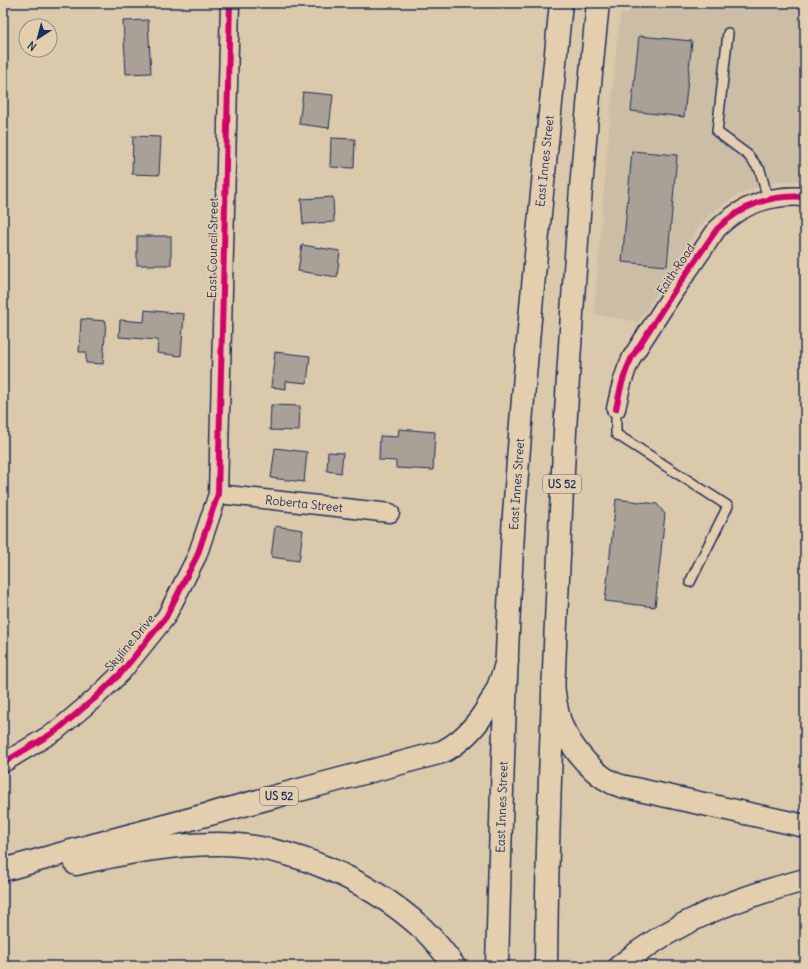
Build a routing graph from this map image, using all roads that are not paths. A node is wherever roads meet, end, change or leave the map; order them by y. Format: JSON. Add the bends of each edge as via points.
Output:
{"nodes":[{"id":1,"x":230,"y":3,"type":"edge"},
{"id":2,"x":561,"y":3,"type":"edge"},
{"id":3,"x":598,"y":3,"type":"edge"},
{"id":4,"x":728,"y":33,"type":"dead end"},
{"id":5,"x":805,"y":197,"type":"edge"},
{"id":6,"x":768,"y":199,"type":"junction"},
{"id":7,"x":616,"y":409,"type":"joint"},
{"id":8,"x":218,"y":494,"type":"junction"},
{"id":9,"x":390,"y":513,"type":"dead end"},
{"id":10,"x":690,"y":582,"type":"dead end"},
{"id":11,"x":507,"y":660,"type":"junction"},
{"id":12,"x":553,"y":685,"type":"junction"},
{"id":13,"x":3,"y":763,"type":"edge"},
{"id":14,"x":805,"y":826,"type":"edge"},
{"id":15,"x":3,"y":870,"type":"edge"},
{"id":16,"x":3,"y":879,"type":"edge"},
{"id":17,"x":805,"y":880,"type":"edge"},
{"id":18,"x":454,"y":966,"type":"edge"},
{"id":19,"x":497,"y":966,"type":"edge"},
{"id":20,"x":546,"y":966,"type":"edge"},
{"id":21,"x":620,"y":966,"type":"edge"}],
"edges":[{"from":1,"to":8,"type":"street","name":"East Council Street"},
{"from":2,"to":11,"type":"main road","name":"East Innes Street","number":"US 52","via":[[524,384]]},
{"from":3,"to":12,"type":"main road","number":"US 52","via":[[573,288]]},
{"from":4,"to":6,"type":"lane","via":[[717,132],[748,156],[760,170]]},
{"from":5,"to":6,"type":"street","name":"Faith Road","via":[[785,196]]},
{"from":6,"to":7,"type":"street","name":"Faith Road","via":[[751,205],[717,228],[632,357],[621,383]]},
{"from":7,"to":10,"type":"lane","via":[[616,434],[728,506]]},
{"from":8,"to":9,"type":"street","name":"Roberta Street"},
{"from":8,"to":13,"type":"street","name":"Skyline Drive","via":[[197,556],[166,617],[121,673],[94,700],[56,731]]},
{"from":11,"to":15,"type":"main road","number":"US 52","via":[[501,680],[478,721],[461,739],[442,752]]},
{"from":11,"to":19,"type":"main road","name":"East Innes Street"},
{"from":12,"to":14,"type":"main road","via":[[557,711],[569,739],[587,763],[608,780],[622,786]]},
{"from":12,"to":20,"type":"main road","number":"US 52"},
{"from":16,"to":18,"type":"main road","via":[[113,856],[183,846],[218,844],[269,850],[336,872],[383,898],[424,930]]},
{"from":17,"to":21,"type":"main road","via":[[755,894],[707,912],[661,937]]}]}
